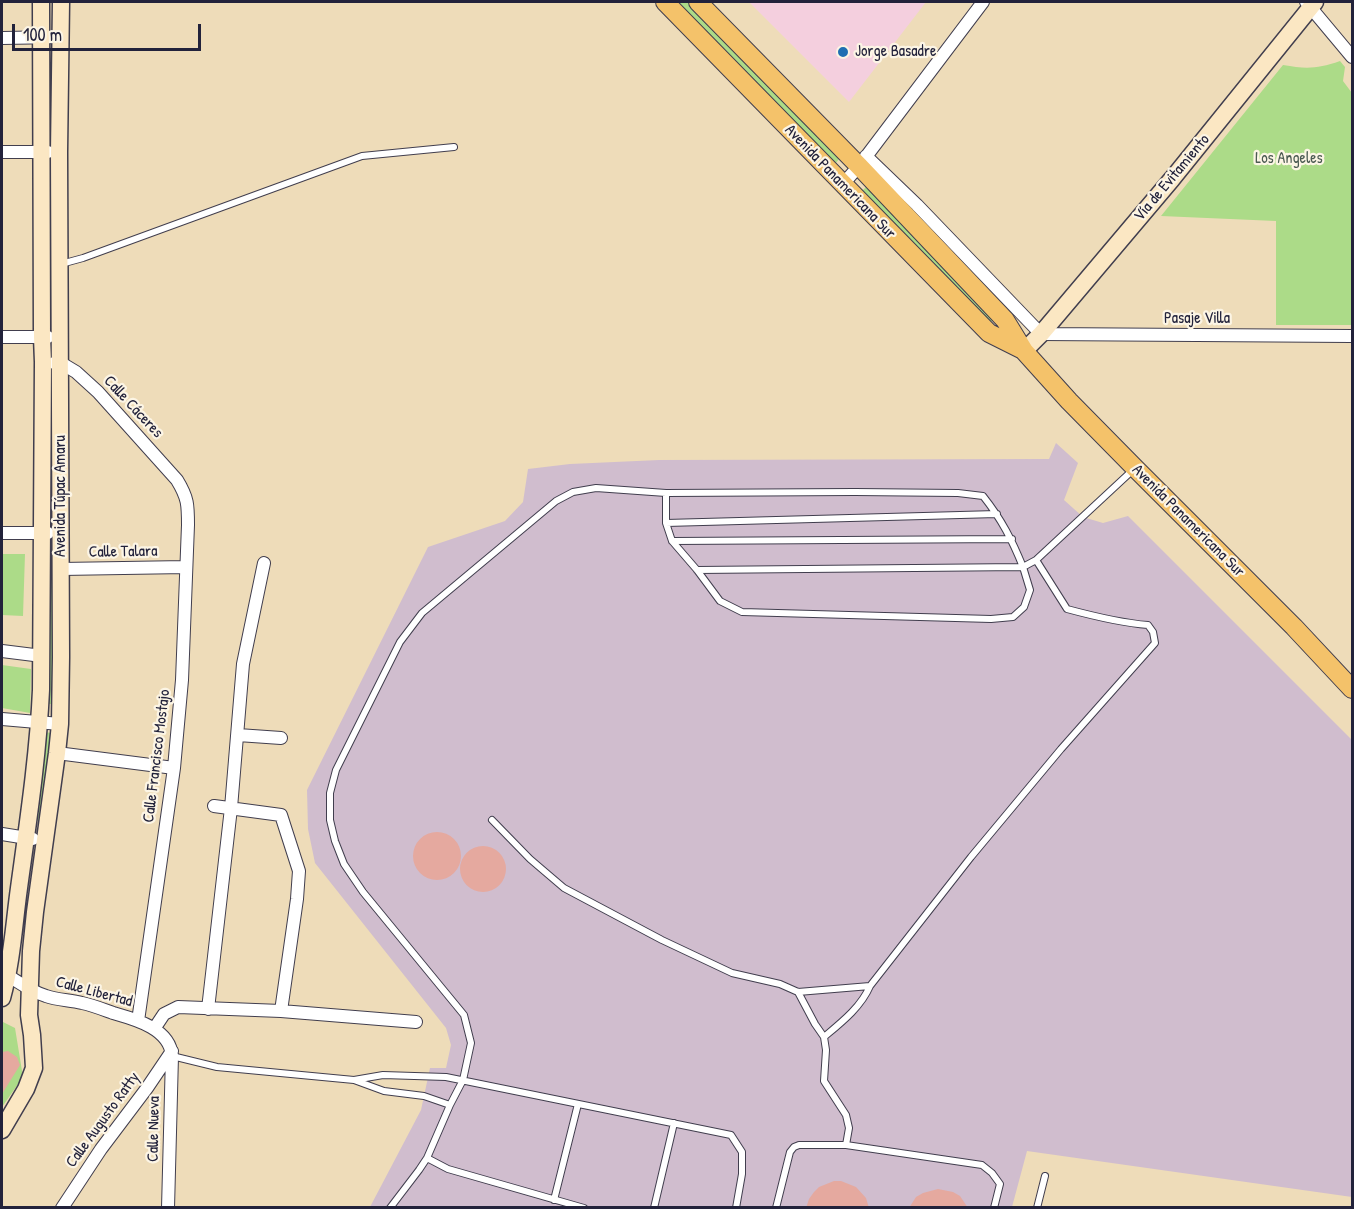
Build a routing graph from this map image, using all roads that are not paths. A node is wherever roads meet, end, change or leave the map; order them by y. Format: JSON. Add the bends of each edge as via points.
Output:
{"nodes":[{"id":1,"x":41,"y":2,"type":"edge"},
{"id":2,"x":61,"y":2,"type":"edge"},
{"id":3,"x":665,"y":2,"type":"edge"},
{"id":4,"x":698,"y":2,"type":"edge"},
{"id":5,"x":983,"y":2,"type":"edge"},
{"id":6,"x":1311,"y":3,"type":"edge"},
{"id":7,"x":41,"y":37,"type":"junction"},
{"id":8,"x":61,"y":37,"type":"junction"},
{"id":9,"x":2,"y":38,"type":"edge"},
{"id":10,"x":1353,"y":57,"type":"edge"},
{"id":11,"x":454,"y":147,"type":"dead end"},
{"id":12,"x":2,"y":152,"type":"edge"},
{"id":13,"x":40,"y":152,"type":"junction"},
{"id":14,"x":59,"y":152,"type":"junction"},
{"id":15,"x":863,"y":161,"type":"junction"},
{"id":16,"x":843,"y":184,"type":"junction"},
{"id":17,"x":61,"y":264,"type":"junction"},
{"id":18,"x":1041,"y":334,"type":"junction"},
{"id":19,"x":1353,"y":336,"type":"edge"},
{"id":20,"x":42,"y":337,"type":"junction"},
{"id":21,"x":61,"y":337,"type":"junction"},
{"id":22,"x":2,"y":338,"type":"edge"},
{"id":23,"x":1024,"y":351,"type":"junction"},
{"id":24,"x":43,"y":362,"type":"junction"},
{"id":25,"x":61,"y":363,"type":"junction"},
{"id":26,"x":1135,"y":468,"type":"junction"},
{"id":27,"x":185,"y":493,"type":"joint"},
{"id":28,"x":666,"y":493,"type":"junction"},
{"id":29,"x":997,"y":514,"type":"junction"},
{"id":30,"x":666,"y":523,"type":"junction"},
{"id":31,"x":2,"y":533,"type":"edge"},
{"id":32,"x":42,"y":533,"type":"junction"},
{"id":33,"x":61,"y":533,"type":"junction"},
{"id":34,"x":1012,"y":539,"type":"junction"},
{"id":35,"x":672,"y":541,"type":"junction"},
{"id":36,"x":1036,"y":561,"type":"junction"},
{"id":37,"x":264,"y":563,"type":"dead end"},
{"id":38,"x":186,"y":567,"type":"junction"},
{"id":39,"x":1023,"y":567,"type":"junction"},
{"id":40,"x":61,"y":569,"type":"junction"},
{"id":41,"x":697,"y":570,"type":"junction"},
{"id":42,"x":2,"y":651,"type":"edge"},
{"id":43,"x":42,"y":656,"type":"junction"},
{"id":44,"x":1353,"y":689,"type":"edge"},
{"id":45,"x":2,"y":719,"type":"edge"},
{"id":46,"x":39,"y":723,"type":"junction"},
{"id":47,"x":60,"y":724,"type":"junction"},
{"id":48,"x":238,"y":735,"type":"junction"},
{"id":49,"x":281,"y":738,"type":"dead end"},
{"id":50,"x":57,"y":753,"type":"junction"},
{"id":51,"x":174,"y":768,"type":"junction"},
{"id":52,"x":214,"y":806,"type":"dead end"},
{"id":53,"x":231,"y":808,"type":"junction"},
{"id":54,"x":492,"y":820,"type":"dead end"},
{"id":55,"x":2,"y":834,"type":"edge"},
{"id":56,"x":26,"y":838,"type":"junction"},
{"id":57,"x":46,"y":841,"type":"junction"},
{"id":58,"x":4,"y":973,"type":"edge"},
{"id":59,"x":870,"y":986,"type":"junction"},
{"id":60,"x":29,"y":989,"type":"junction"},
{"id":61,"x":798,"y":992,"type":"junction"},
{"id":62,"x":2,"y":998,"type":"edge"},
{"id":63,"x":208,"y":1009,"type":"junction"},
{"id":64,"x":282,"y":1011,"type":"junction"},
{"id":65,"x":138,"y":1021,"type":"junction"},
{"id":66,"x":416,"y":1022,"type":"dead end"},
{"id":67,"x":154,"y":1029,"type":"junction"},
{"id":68,"x":824,"y":1036,"type":"junction"},
{"id":69,"x":172,"y":1054,"type":"junction"},
{"id":70,"x":354,"y":1080,"type":"junction"},
{"id":71,"x":463,"y":1080,"type":"junction"},
{"id":72,"x":578,"y":1104,"type":"junction"},
{"id":73,"x":450,"y":1105,"type":"junction"},
{"id":74,"x":674,"y":1123,"type":"junction"},
{"id":75,"x":2,"y":1130,"type":"edge"},
{"id":76,"x":846,"y":1144,"type":"junction"},
{"id":77,"x":427,"y":1158,"type":"junction"},
{"id":78,"x":1045,"y":1176,"type":"dead end"},
{"id":79,"x":554,"y":1200,"type":"junction"},
{"id":80,"x":62,"y":1208,"type":"edge"},
{"id":81,"x":168,"y":1208,"type":"edge"},
{"id":82,"x":390,"y":1208,"type":"edge"},
{"id":83,"x":584,"y":1208,"type":"edge"},
{"id":84,"x":654,"y":1208,"type":"edge"},
{"id":85,"x":736,"y":1208,"type":"edge"},
{"id":86,"x":776,"y":1208,"type":"edge"},
{"id":87,"x":994,"y":1208,"type":"edge"},
{"id":88,"x":1037,"y":1208,"type":"edge"}],
"edges":[{"from":1,"to":7,"type":"street","name":"Avenida Túpac Amaru"},
{"from":2,"to":8,"type":"street","name":"Avenida Túpac Amaru"},
{"from":3,"to":16,"type":"main road","name":"Avenida Panamericana Sur"},
{"from":4,"to":15,"type":"main road","name":"Avenida Panamericana Sur"},
{"from":5,"to":15,"type":"street"},
{"from":6,"to":10,"type":"street"},
{"from":6,"to":18,"type":"street","name":"Vía de Evitamiento","via":[[1228,110]]},
{"from":7,"to":8,"type":"street"},
{"from":7,"to":9,"type":"street"},
{"from":7,"to":13,"type":"street","name":"Avenida Túpac Amaru"},
{"from":8,"to":14,"type":"street","name":"Avenida Túpac Amaru"},
{"from":11,"to":17,"type":"lane","via":[[362,156]]},
{"from":12,"to":13,"type":"street"},
{"from":13,"to":14,"type":"street"},
{"from":13,"to":20,"type":"street","name":"Avenida Túpac Amaru"},
{"from":14,"to":17,"type":"street","name":"Avenida Túpac Amaru"},
{"from":15,"to":16,"type":"street"},
{"from":15,"to":18,"type":"street","name":"Avenida Panamericana Sur","via":[[917,205]]},
{"from":15,"to":23,"type":"main road","name":"Avenida Panamericana Sur","via":[[1005,320]]},
{"from":16,"to":23,"type":"main road","name":"Avenida Panamericana Sur","via":[[988,333]]},
{"from":17,"to":21,"type":"street","name":"Avenida Túpac Amaru"},
{"from":18,"to":19,"type":"street","name":"Pasaje Villa"},
{"from":18,"to":23,"type":"street","name":"Vía de Evitamiento"},
{"from":20,"to":21,"type":"street"},
{"from":20,"to":22,"type":"street"},
{"from":20,"to":24,"type":"street","name":"Avenida Túpac Amaru"},
{"from":21,"to":25,"type":"street","name":"Avenida Túpac Amaru"},
{"from":23,"to":26,"type":"main road","name":"Avenida Panamericana Sur"},
{"from":24,"to":25,"type":"street"},
{"from":24,"to":32,"type":"street","name":"Avenida Túpac Amaru"},
{"from":25,"to":27,"type":"street","name":"Calle Cáceres","via":[[98,392]]},
{"from":25,"to":33,"type":"street","name":"Avenida Túpac Amaru"},
{"from":26,"to":36,"type":"lane"},
{"from":26,"to":44,"type":"main road","name":"Avenida Panamericana Sur"},
{"from":27,"to":38,"type":"street","name":"Calle Francisco Mostajo"},
{"from":28,"to":29,"type":"lane","via":[[958,493],[983,496]]},
{"from":28,"to":30,"type":"lane"},
{"from":28,"to":71,"type":"lane","via":[[596,488],[573,492],[555,501],[422,613],[400,642],[336,770],[330,793],[330,820],[344,864],[464,1015],[471,1043]]},
{"from":29,"to":30,"type":"lane"},
{"from":29,"to":34,"type":"lane"},
{"from":30,"to":35,"type":"lane"},
{"from":31,"to":32,"type":"street"},
{"from":32,"to":33,"type":"street"},
{"from":32,"to":43,"type":"street","name":"Avenida Túpac Amaru"},
{"from":33,"to":40,"type":"street","name":"Avenida Túpac Amaru"},
{"from":34,"to":35,"type":"lane"},
{"from":34,"to":39,"type":"lane"},
{"from":35,"to":41,"type":"lane"},
{"from":36,"to":39,"type":"lane"},
{"from":36,"to":59,"type":"lane","via":[[1067,609],[1148,625],[1155,643],[971,857]]},
{"from":37,"to":48,"type":"street","via":[[243,664]]},
{"from":38,"to":40,"type":"street","name":"Calle Talara"},
{"from":38,"to":51,"type":"street","name":"Calle Francisco Mostajo"},
{"from":39,"to":41,"type":"lane"},
{"from":39,"to":41,"type":"lane","via":[[1030,590],[1024,607],[1013,617],[991,619],[742,612],[720,602]]},
{"from":40,"to":47,"type":"street","name":"Avenida Túpac Amaru"},
{"from":42,"to":43,"type":"street"},
{"from":43,"to":46,"type":"street","name":"Avenida Túpac Amaru"},
{"from":45,"to":46,"type":"street"},
{"from":46,"to":47,"type":"street"},
{"from":46,"to":56,"type":"street","name":"Avenida Túpac Amaru"},
{"from":47,"to":50,"type":"street","name":"Avenida Túpac Amaru"},
{"from":48,"to":49,"type":"street"},
{"from":48,"to":53,"type":"street"},
{"from":50,"to":51,"type":"street"},
{"from":50,"to":57,"type":"street","name":"Avenida Túpac Amaru"},
{"from":51,"to":65,"type":"street","name":"Calle Francisco Mostajo"},
{"from":52,"to":53,"type":"street"},
{"from":53,"to":63,"type":"street"},
{"from":53,"to":64,"type":"street","via":[[281,815],[299,871]]},
{"from":54,"to":61,"type":"lane","via":[[564,888],[732,973]]},
{"from":55,"to":56,"type":"street"},
{"from":56,"to":57,"type":"street"},
{"from":56,"to":58,"type":"street","name":"Avenida Túpac Amaru"},
{"from":57,"to":60,"type":"street","name":"Avenida Túpac Amaru"},
{"from":58,"to":60,"type":"street","name":"Calle Libertad"},
{"from":58,"to":62,"type":"street","name":"Avenida Túpac Amaru"},
{"from":59,"to":61,"type":"lane"},
{"from":59,"to":68,"type":"lane","via":[[846,1019]]},
{"from":60,"to":65,"type":"street","name":"Calle Libertad"},
{"from":60,"to":75,"type":"street","name":"Avenida Túpac Amaru","via":[[34,1068]]},
{"from":61,"to":68,"type":"lane"},
{"from":63,"to":64,"type":"street"},
{"from":63,"to":67,"type":"street","via":[[178,1007],[164,1014]]},
{"from":64,"to":66,"type":"street"},
{"from":65,"to":67,"type":"street","name":"Calle Libertad"},
{"from":67,"to":69,"type":"street","name":"Calle Libertad"},
{"from":68,"to":76,"type":"lane","via":[[824,1081],[846,1115]]},
{"from":69,"to":70,"type":"lane","via":[[217,1067]]},
{"from":69,"to":80,"type":"street","name":"Calle Augusto Ratty","via":[[100,1149]]},
{"from":69,"to":81,"type":"street","name":"Calle Nueva"},
{"from":70,"to":71,"type":"lane","via":[[383,1075]]},
{"from":70,"to":73,"type":"lane","via":[[384,1091],[424,1096]]},
{"from":71,"to":72,"type":"lane"},
{"from":71,"to":73,"type":"lane"},
{"from":72,"to":74,"type":"lane"},
{"from":72,"to":79,"type":"lane"},
{"from":73,"to":77,"type":"lane"},
{"from":74,"to":84,"type":"lane"},
{"from":74,"to":85,"type":"lane","via":[[731,1135],[742,1152]]},
{"from":76,"to":86,"type":"lane","via":[[794,1147]]},
{"from":76,"to":87,"type":"lane","via":[[982,1165],[1000,1184]]},
{"from":77,"to":79,"type":"lane","via":[[448,1169]]},
{"from":77,"to":82,"type":"lane"},
{"from":78,"to":88,"type":"lane"},
{"from":79,"to":83,"type":"lane"}]}
